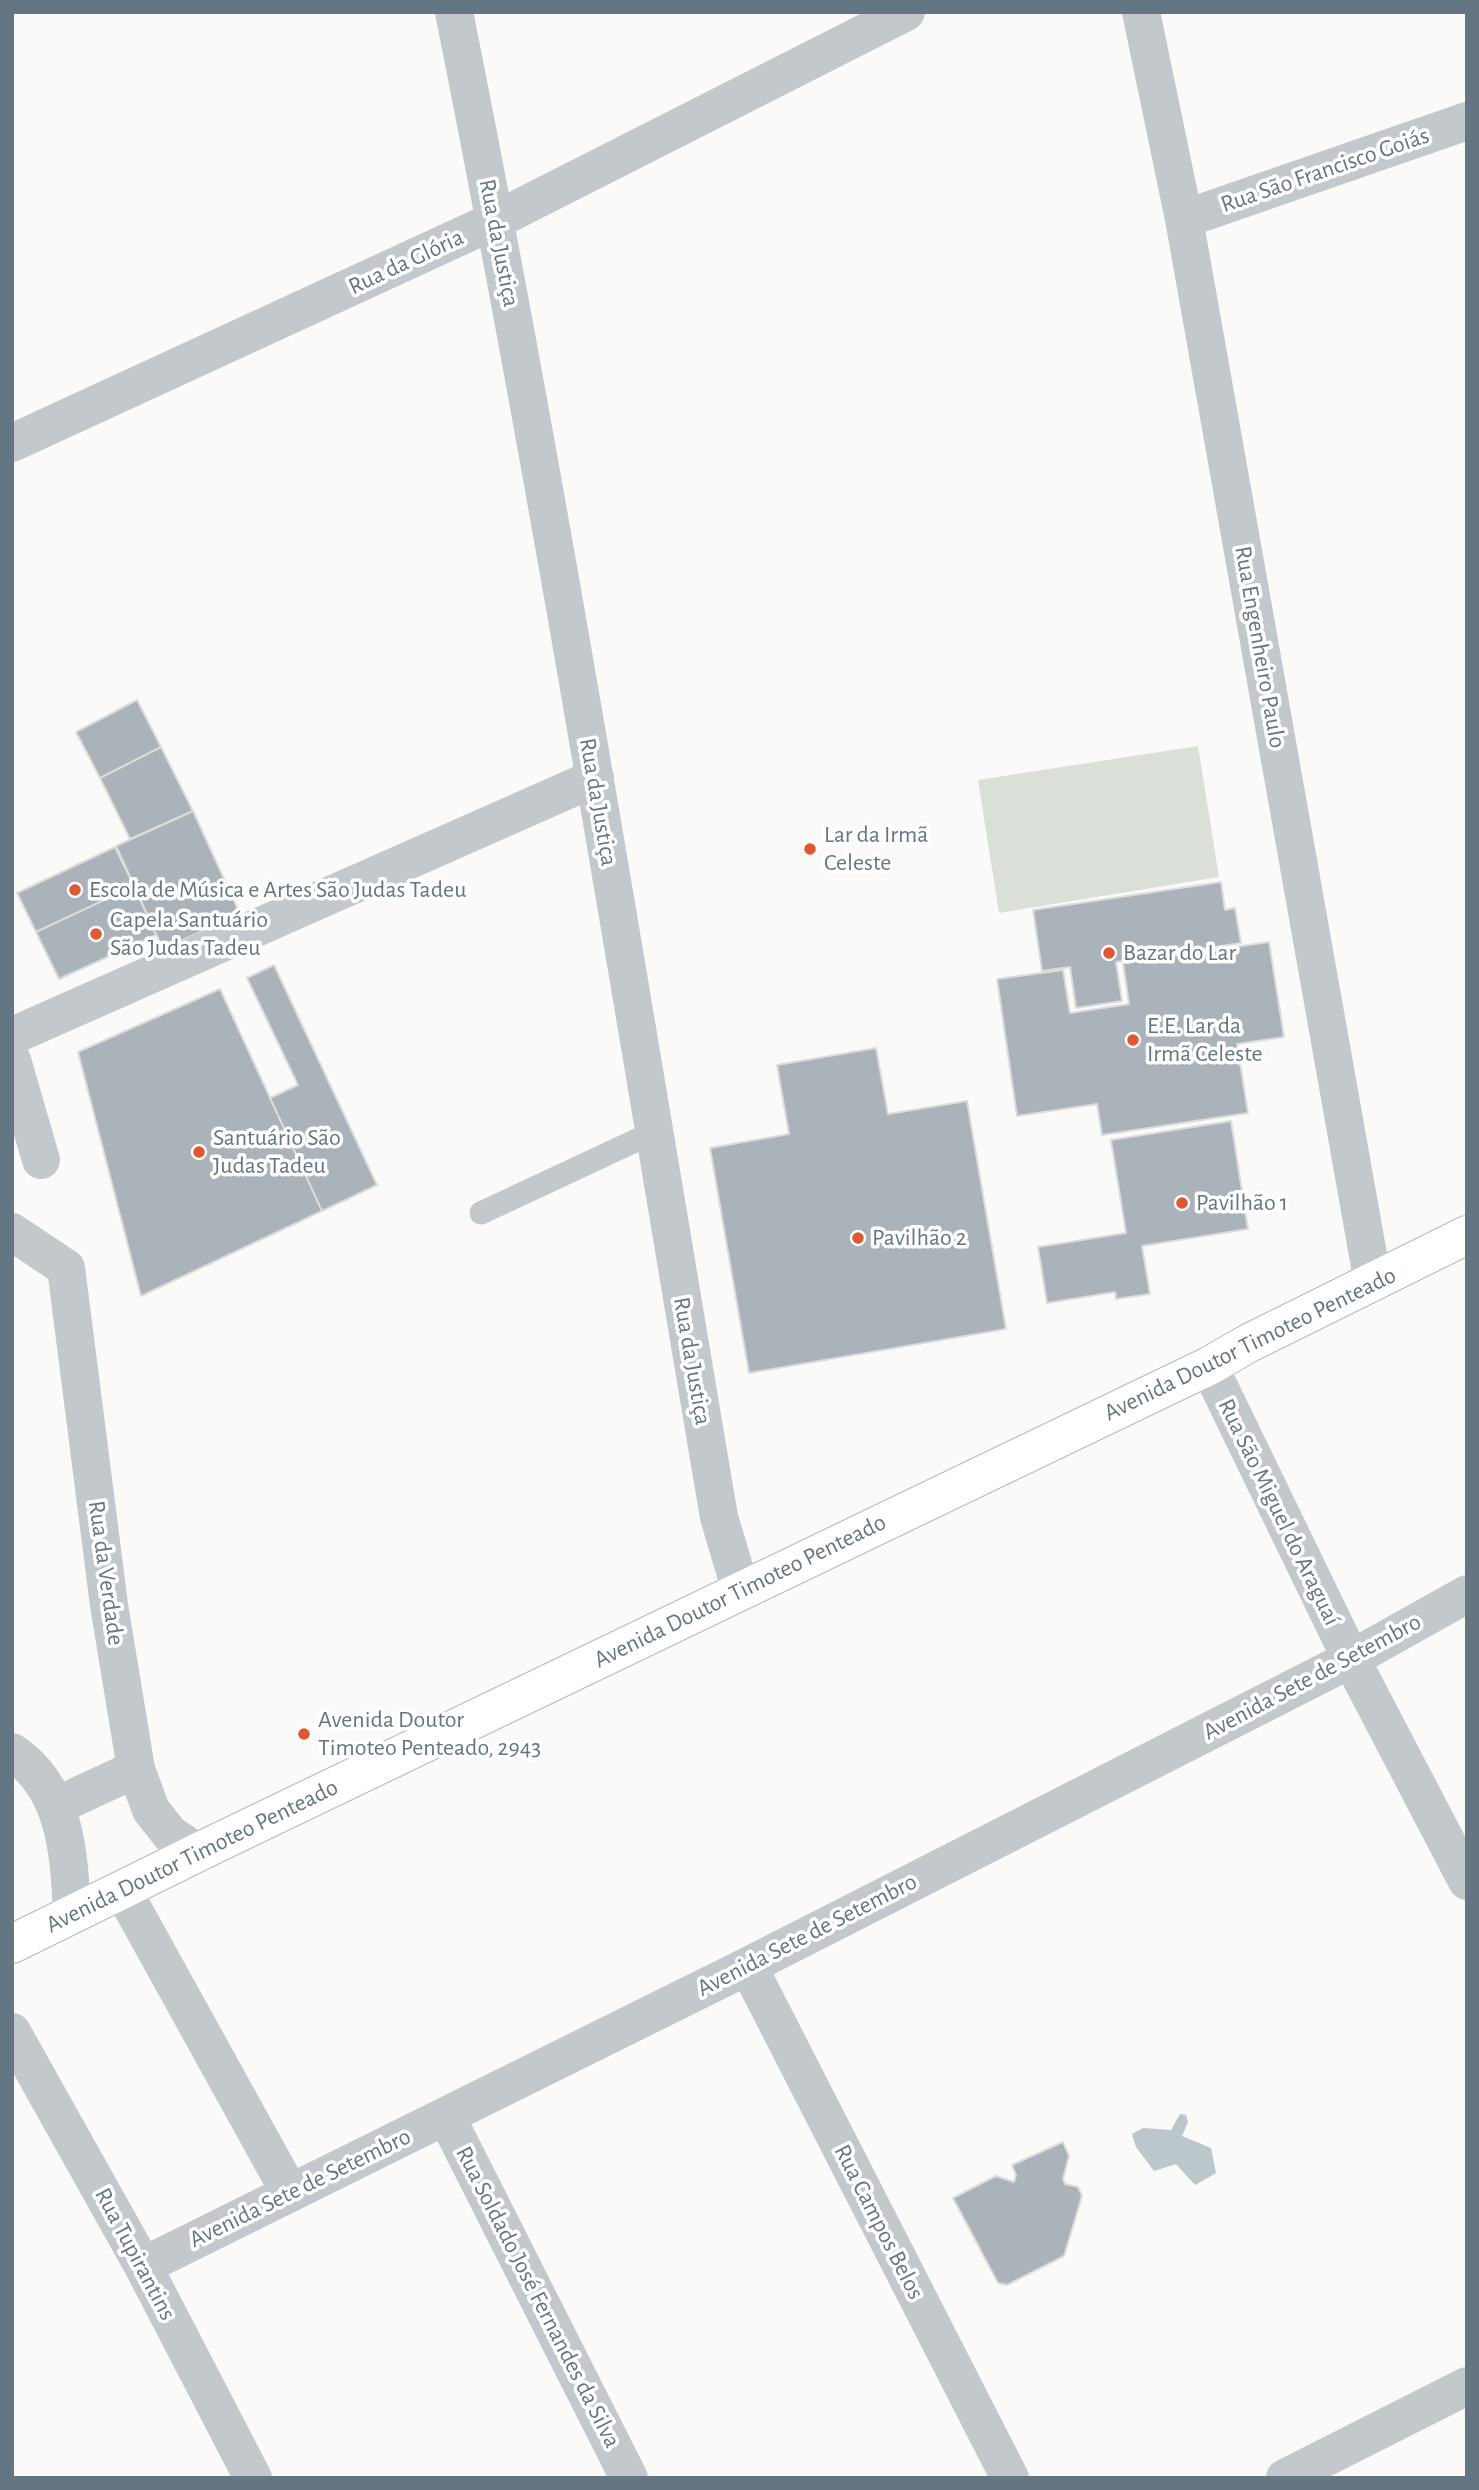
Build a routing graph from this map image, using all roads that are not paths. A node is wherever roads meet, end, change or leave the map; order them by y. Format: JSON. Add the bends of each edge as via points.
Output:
{"nodes":[{"id":1,"x":454,"y":12,"type":"edge"},
{"id":2,"x":906,"y":12,"type":"edge"},
{"id":3,"x":1141,"y":12,"type":"edge"},
{"id":4,"x":1467,"y":121,"type":"edge"},
{"id":5,"x":1184,"y":219,"type":"junction"},
{"id":6,"x":496,"y":220,"type":"junction"},
{"id":7,"x":12,"y":443,"type":"edge"},
{"id":8,"x":595,"y":778,"type":"junction"},
{"id":9,"x":12,"y":1036,"type":"edge"},
{"id":10,"x":12,"y":1060,"type":"edge"},
{"id":11,"x":654,"y":1132,"type":"junction"},
{"id":12,"x":41,"y":1160,"type":"dead end"},
{"id":13,"x":481,"y":1213,"type":"dead end"},
{"id":14,"x":12,"y":1232,"type":"edge"},
{"id":15,"x":1467,"y":1236,"type":"edge"},
{"id":16,"x":1373,"y":1283,"type":"junction"},
{"id":17,"x":1209,"y":1366,"type":"junction"},
{"id":18,"x":741,"y":1591,"type":"junction"},
{"id":19,"x":1467,"y":1594,"type":"edge"},
{"id":20,"x":1351,"y":1660,"type":"junction"},
{"id":21,"x":12,"y":1752,"type":"edge"},
{"id":22,"x":136,"y":1769,"type":"junction"},
{"id":23,"x":56,"y":1806,"type":"junction"},
{"id":24,"x":198,"y":1853,"type":"junction"},
{"id":25,"x":1467,"y":1881,"type":"edge"},
{"id":26,"x":123,"y":1891,"type":"junction"},
{"id":27,"x":72,"y":1914,"type":"junction"},
{"id":28,"x":12,"y":1944,"type":"edge"},
{"id":29,"x":748,"y":1966,"type":"junction"},
{"id":30,"x":12,"y":2032,"type":"edge"},
{"id":31,"x":446,"y":2116,"type":"junction"},
{"id":32,"x":290,"y":2193,"type":"junction"},
{"id":33,"x":143,"y":2266,"type":"junction"},
{"id":34,"x":1467,"y":2386,"type":"edge"},
{"id":35,"x":253,"y":2478,"type":"edge"},
{"id":36,"x":629,"y":2478,"type":"edge"},
{"id":37,"x":1010,"y":2478,"type":"edge"},
{"id":38,"x":1284,"y":2478,"type":"edge"}],
"edges":[{"from":1,"to":6,"type":"street","name":"Rua da Justiça"},
{"from":2,"to":6,"type":"street","name":"Rua da Glória"},
{"from":3,"to":5,"type":"street","name":"Rua Engenheiro Paulo"},
{"from":4,"to":5,"type":"street","name":"Rua São Francisco Goiás"},
{"from":5,"to":16,"type":"street","name":"Rua Engenheiro Paulo"},
{"from":6,"to":7,"type":"street","name":"Rua da Glória"},
{"from":6,"to":8,"type":"street","name":"Rua da Justiça"},
{"from":8,"to":9,"type":"street"},
{"from":8,"to":11,"type":"street","name":"Rua da Justiça"},
{"from":10,"to":12,"type":"street"},
{"from":11,"to":13,"type":"lane"},
{"from":11,"to":18,"type":"street","name":"Rua da Justiça","via":[[719,1517]]},
{"from":14,"to":22,"type":"street","name":"Rua da Verdade","via":[[66,1268],[109,1605]]},
{"from":15,"to":16,"type":"main road","name":"Avenida Doutor Timoteo Penteado"},
{"from":16,"to":17,"type":"main road","name":"Avenida Doutor Timoteo Penteado"},
{"from":17,"to":18,"type":"main road","name":"Avenida Doutor Timoteo Penteado"},
{"from":17,"to":20,"type":"street","name":"Rua São Miguel do Araguaí"},
{"from":18,"to":24,"type":"main road","name":"Avenida Doutor Timoteo Penteado"},
{"from":19,"to":20,"type":"street","name":"Avenida Sete de Setembro"},
{"from":20,"to":25,"type":"street","name":"Rua São Miguel do Araguaí"},
{"from":20,"to":29,"type":"street","name":"Avenida Sete de Setembro"},
{"from":21,"to":23,"type":"street","via":[[43,1781]]},
{"from":22,"to":23,"type":"street"},
{"from":22,"to":24,"type":"street","name":"Rua da Verdade","via":[[151,1810],[170,1834]]},
{"from":23,"to":27,"type":"street","via":[[69,1850]]},
{"from":24,"to":26,"type":"main road","name":"Avenida Doutor Timoteo Penteado"},
{"from":26,"to":27,"type":"main road","name":"Avenida Doutor Timoteo Penteado"},
{"from":26,"to":32,"type":"street"},
{"from":27,"to":28,"type":"main road","name":"Avenida Doutor Timoteo Penteado"},
{"from":29,"to":31,"type":"street","name":"Avenida Sete de Setembro"},
{"from":29,"to":37,"type":"street","name":"Rua Campos Belos"},
{"from":30,"to":33,"type":"street","name":"Rua Tupirantins"},
{"from":31,"to":32,"type":"street","name":"Avenida Sete de Setembro"},
{"from":31,"to":36,"type":"street","name":"Rua Soldado José Fernandes da Silva"},
{"from":32,"to":33,"type":"street","name":"Avenida Sete de Setembro"},
{"from":33,"to":35,"type":"street","name":"Rua Tupirantins"},
{"from":34,"to":38,"type":"street"}]}
